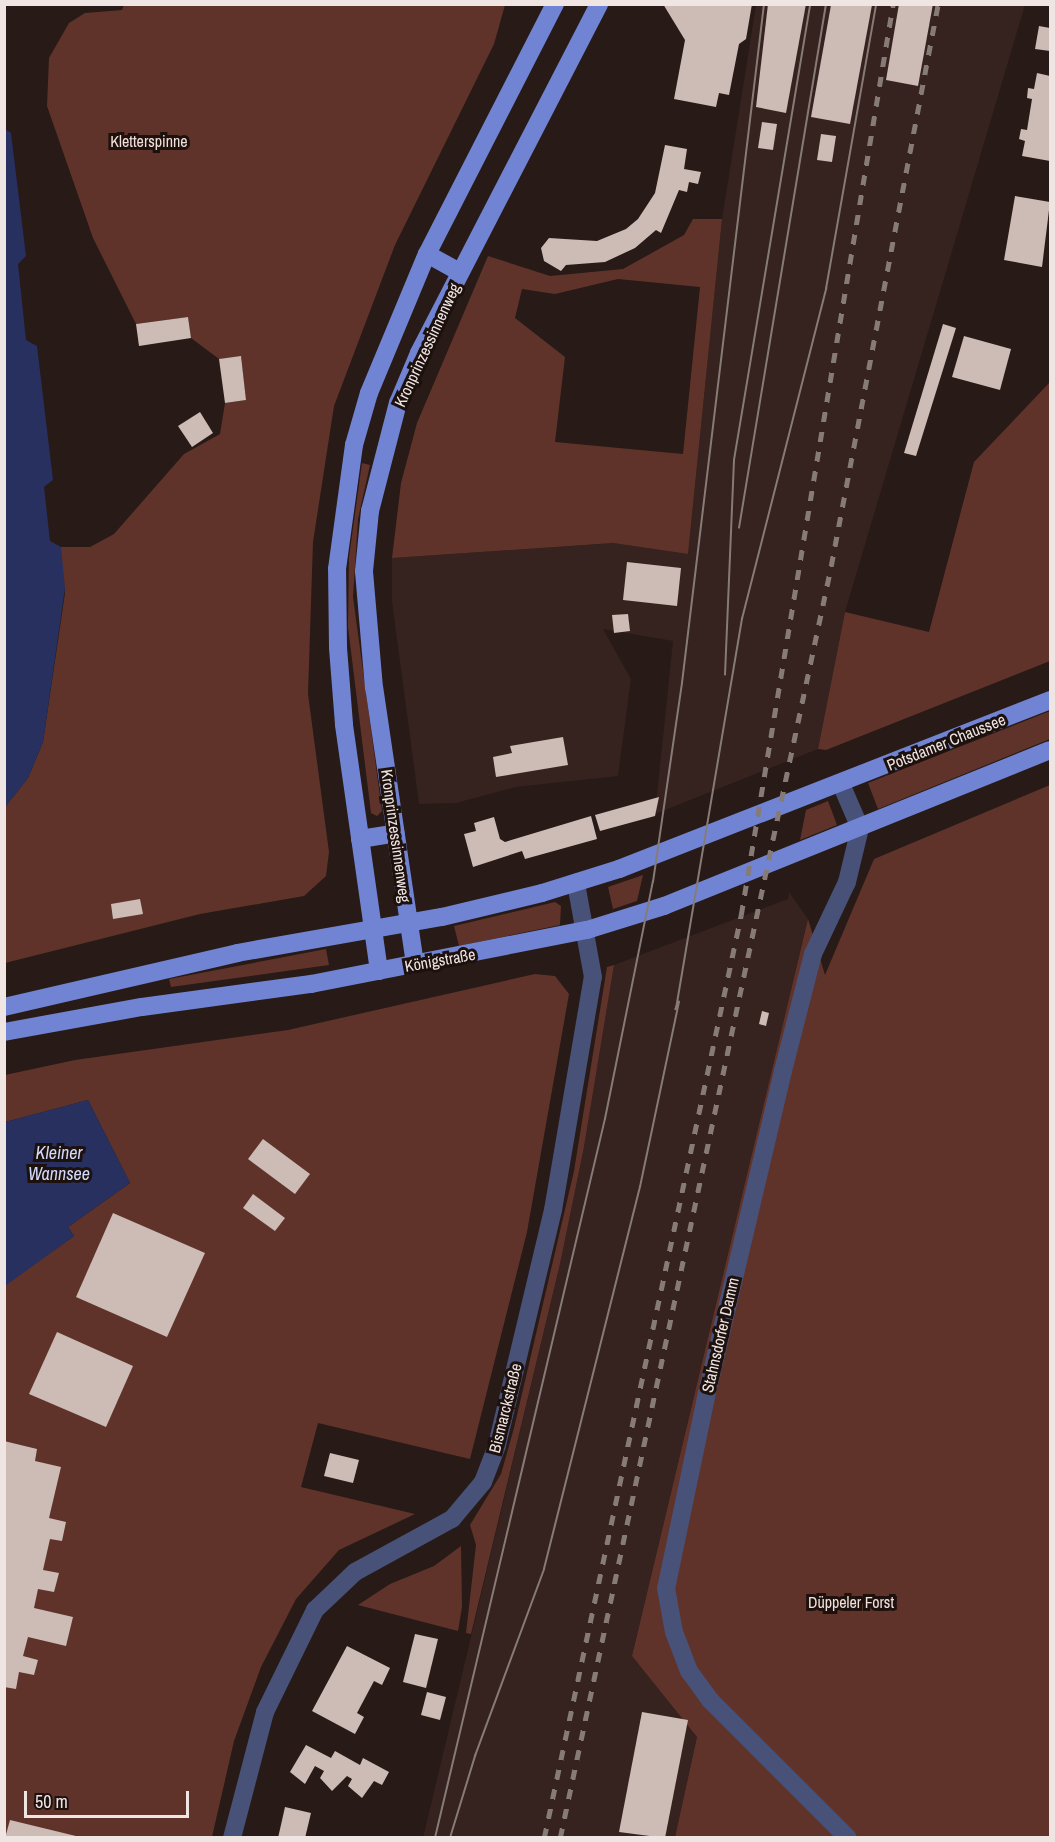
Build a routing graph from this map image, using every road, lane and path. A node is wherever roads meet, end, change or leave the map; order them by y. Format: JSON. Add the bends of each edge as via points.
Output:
{"nodes":[{"id":1,"x":555,"y":4,"type":"edge"},
{"id":2,"x":599,"y":4,"type":"edge"},
{"id":3,"x":427,"y":254,"type":"junction"},
{"id":4,"x":460,"y":272,"type":"junction"},
{"id":5,"x":1050,"y":700,"type":"edge"},
{"id":6,"x":1050,"y":750,"type":"edge"},
{"id":7,"x":841,"y":784,"type":"junction"},
{"id":8,"x":860,"y":828,"type":"junction"},
{"id":9,"x":396,"y":833,"type":"junction"},
{"id":10,"x":360,"y":839,"type":"junction"},
{"id":11,"x":576,"y":883,"type":"junction"},
{"id":12,"x":409,"y":923,"type":"junction"},
{"id":13,"x":373,"y":929,"type":"junction"},
{"id":14,"x":587,"y":930,"type":"junction"},
{"id":15,"x":415,"y":964,"type":"junction"},
{"id":16,"x":379,"y":971,"type":"junction"},
{"id":17,"x":4,"y":1006,"type":"edge"},
{"id":18,"x":4,"y":1032,"type":"edge"},
{"id":19,"x":232,"y":1838,"type":"edge"},
{"id":20,"x":848,"y":1838,"type":"edge"}],
"edges":[{"from":1,"to":3,"type":"main road","name":"Kronprinzessinnenweg"},
{"from":2,"to":4,"type":"main road","name":"Kronprinzessinnenweg"},
{"from":3,"to":4,"type":"main road"},
{"from":3,"to":10,"type":"main road","name":"Kronprinzessinnenweg","via":[[369,393],[354,445],[336,569],[338,647]]},
{"from":4,"to":9,"type":"main road","name":"Kronprinzessinnenweg","via":[[398,403],[370,511],[364,571],[374,688]]},
{"from":5,"to":7,"type":"main road","name":"Potsdamer Chaussee"},
{"from":6,"to":8,"type":"main road"},
{"from":7,"to":8,"type":"street"},
{"from":7,"to":11,"type":"main road"},
{"from":8,"to":14,"type":"main road","name":"Königstraße","via":[[664,906]]},
{"from":8,"to":20,"type":"street","name":"Stahnsdorfer Damm","via":[[847,882],[813,954],[783,1071],[709,1383],[666,1588],[674,1632],[689,1671],[710,1700]]},
{"from":9,"to":10,"type":"main road"},
{"from":9,"to":12,"type":"main road","name":"Kronprinzessinnenweg"},
{"from":10,"to":13,"type":"main road","name":"Kronprinzessinnenweg"},
{"from":11,"to":12,"type":"main road"},
{"from":11,"to":14,"type":"street","name":"Bismarckstraße"},
{"from":12,"to":13,"type":"main road"},
{"from":12,"to":15,"type":"main road","name":"Kronprinzessinnenweg"},
{"from":13,"to":16,"type":"main road","name":"Kronprinzessinnenweg"},
{"from":13,"to":17,"type":"main road","via":[[237,953]]},
{"from":14,"to":15,"type":"main road","name":"Königstraße"},
{"from":14,"to":19,"type":"street","name":"Bismarckstraße","via":[[593,977],[553,1210],[497,1445],[483,1482],[452,1520],[355,1572],[315,1610],[264,1712]]},
{"from":15,"to":16,"type":"main road","name":"Königstraße"},
{"from":16,"to":18,"type":"main road","name":"Königstraße"}]}
